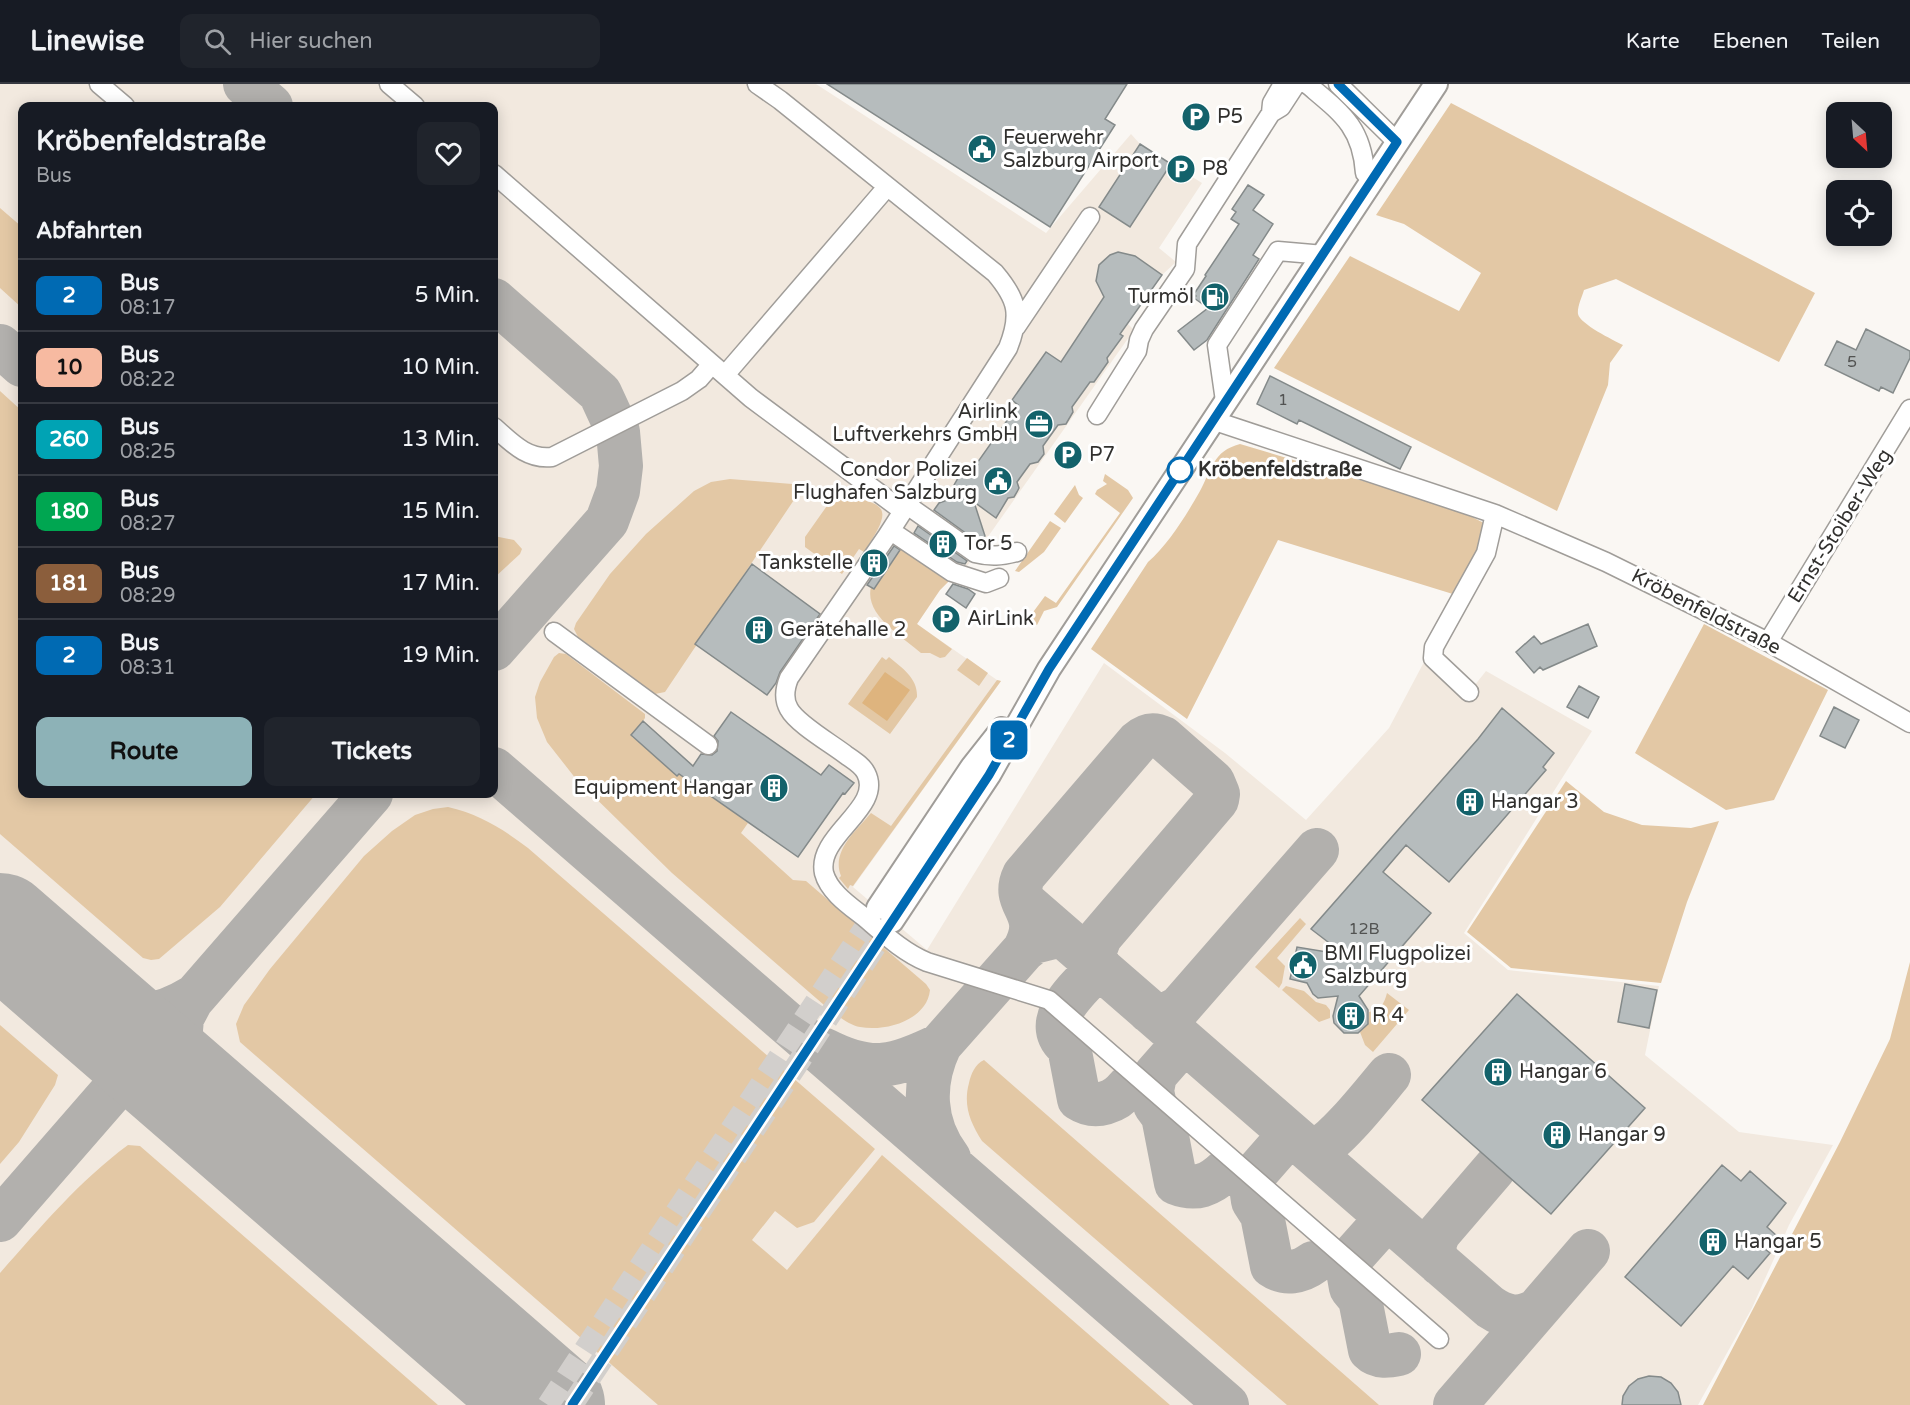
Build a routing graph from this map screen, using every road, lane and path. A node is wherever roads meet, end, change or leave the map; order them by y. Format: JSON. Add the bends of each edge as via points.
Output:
{"nodes":[{"id":1,"x":99,"y":84,"type":"edge"},
{"id":2,"x":389,"y":84,"type":"edge"},
{"id":3,"x":757,"y":84,"type":"edge"},
{"id":4,"x":1283,"y":84,"type":"edge"},
{"id":5,"x":1296,"y":84,"type":"edge"},
{"id":6,"x":1307,"y":84,"type":"edge"},
{"id":7,"x":1338,"y":84,"type":"edge"},
{"id":8,"x":1432,"y":87,"type":"edge"},
{"id":9,"x":120,"y":102,"type":"edge"},
{"id":10,"x":410,"y":102,"type":"edge"},
{"id":11,"x":1271,"y":113,"type":"junction"},
{"id":12,"x":1397,"y":142,"type":"junction"},
{"id":13,"x":498,"y":177,"type":"edge"},
{"id":14,"x":1366,"y":182,"type":"junction"},
{"id":15,"x":887,"y":187,"type":"junction"},
{"id":16,"x":1090,"y":217,"type":"dead end"},
{"id":17,"x":1324,"y":255,"type":"junction"},
{"id":18,"x":1016,"y":327,"type":"junction"},
{"id":19,"x":718,"y":369,"type":"junction"},
{"id":20,"x":1225,"y":401,"type":"junction"},
{"id":21,"x":1910,"y":409,"type":"edge"},
{"id":22,"x":1097,"y":415,"type":"dead end"},
{"id":23,"x":1212,"y":420,"type":"junction"},
{"id":24,"x":498,"y":430,"type":"edge"},
{"id":25,"x":905,"y":508,"type":"junction"},
{"id":26,"x":1495,"y":514,"type":"junction"},
{"id":27,"x":891,"y":531,"type":"junction"},
{"id":28,"x":1017,"y":552,"type":"dead end"},
{"id":29,"x":999,"y":578,"type":"dead end"},
{"id":30,"x":554,"y":632,"type":"dead end"},
{"id":31,"x":1768,"y":642,"type":"junction"},
{"id":32,"x":1470,"y":692,"type":"dead end"},
{"id":33,"x":1910,"y":723,"type":"edge"},
{"id":34,"x":708,"y":745,"type":"dead end"},
{"id":35,"x":885,"y":914,"type":"tunnel mouth"},
{"id":36,"x":1439,"y":1339,"type":"dead end"}],
"edges":[{"from":1,"to":9,"type":"street"},
{"from":2,"to":10,"type":"street"},
{"from":3,"to":15,"type":"street"},
{"from":4,"to":11,"type":"street"},
{"from":5,"to":11,"type":"street","via":[[1281,107]]},
{"from":6,"to":14,"type":"street","via":[[1350,123],[1360,142]]},
{"from":7,"to":12,"type":"street"},
{"from":8,"to":12,"type":"main road"},
{"from":11,"to":22,"type":"street","via":[[1187,244],[1185,269],[1144,329],[1137,351]]},
{"from":12,"to":14,"type":"main road"},
{"from":13,"to":19,"type":"street"},
{"from":14,"to":17,"type":"main road"},
{"from":15,"to":18,"type":"street","via":[[995,273],[1009,290]]},
{"from":15,"to":19,"type":"street"},
{"from":16,"to":18,"type":"street"},
{"from":17,"to":20,"type":"main road"},
{"from":17,"to":20,"type":"street","via":[[1278,251],[1217,345]]},
{"from":18,"to":25,"type":"street","via":[[1008,348]]},
{"from":19,"to":24,"type":"street","via":[[552,457],[530,456]]},
{"from":19,"to":25,"type":"street","via":[[751,398]]},
{"from":20,"to":23,"type":"main road"},
{"from":21,"to":31,"type":"street","name":"Ernst-Stoiber-Weg"},
{"from":23,"to":26,"type":"street","name":"Kröbenfeldstraße"},
{"from":23,"to":35,"type":"main road","via":[[1049,669],[989,775],[923,858]]},
{"from":25,"to":27,"type":"street"},
{"from":25,"to":28,"type":"street","via":[[975,553],[1000,557]]},
{"from":26,"to":31,"type":"street","name":"Kröbenfeldstraße","via":[[1606,562]]},
{"from":26,"to":32,"type":"street","via":[[1486,553],[1434,647],[1433,658]]},
{"from":27,"to":29,"type":"street","via":[[952,572],[986,583]]},
{"from":27,"to":36,"type":"street","via":[[789,678],[786,688],[789,709],[860,765],[869,780],[867,796],[830,844],[824,858],[825,874],[832,889],[908,954],[1049,1000]]},
{"from":30,"to":34,"type":"street"},
{"from":31,"to":33,"type":"street","name":"Kröbenfeldstraße"}]}
